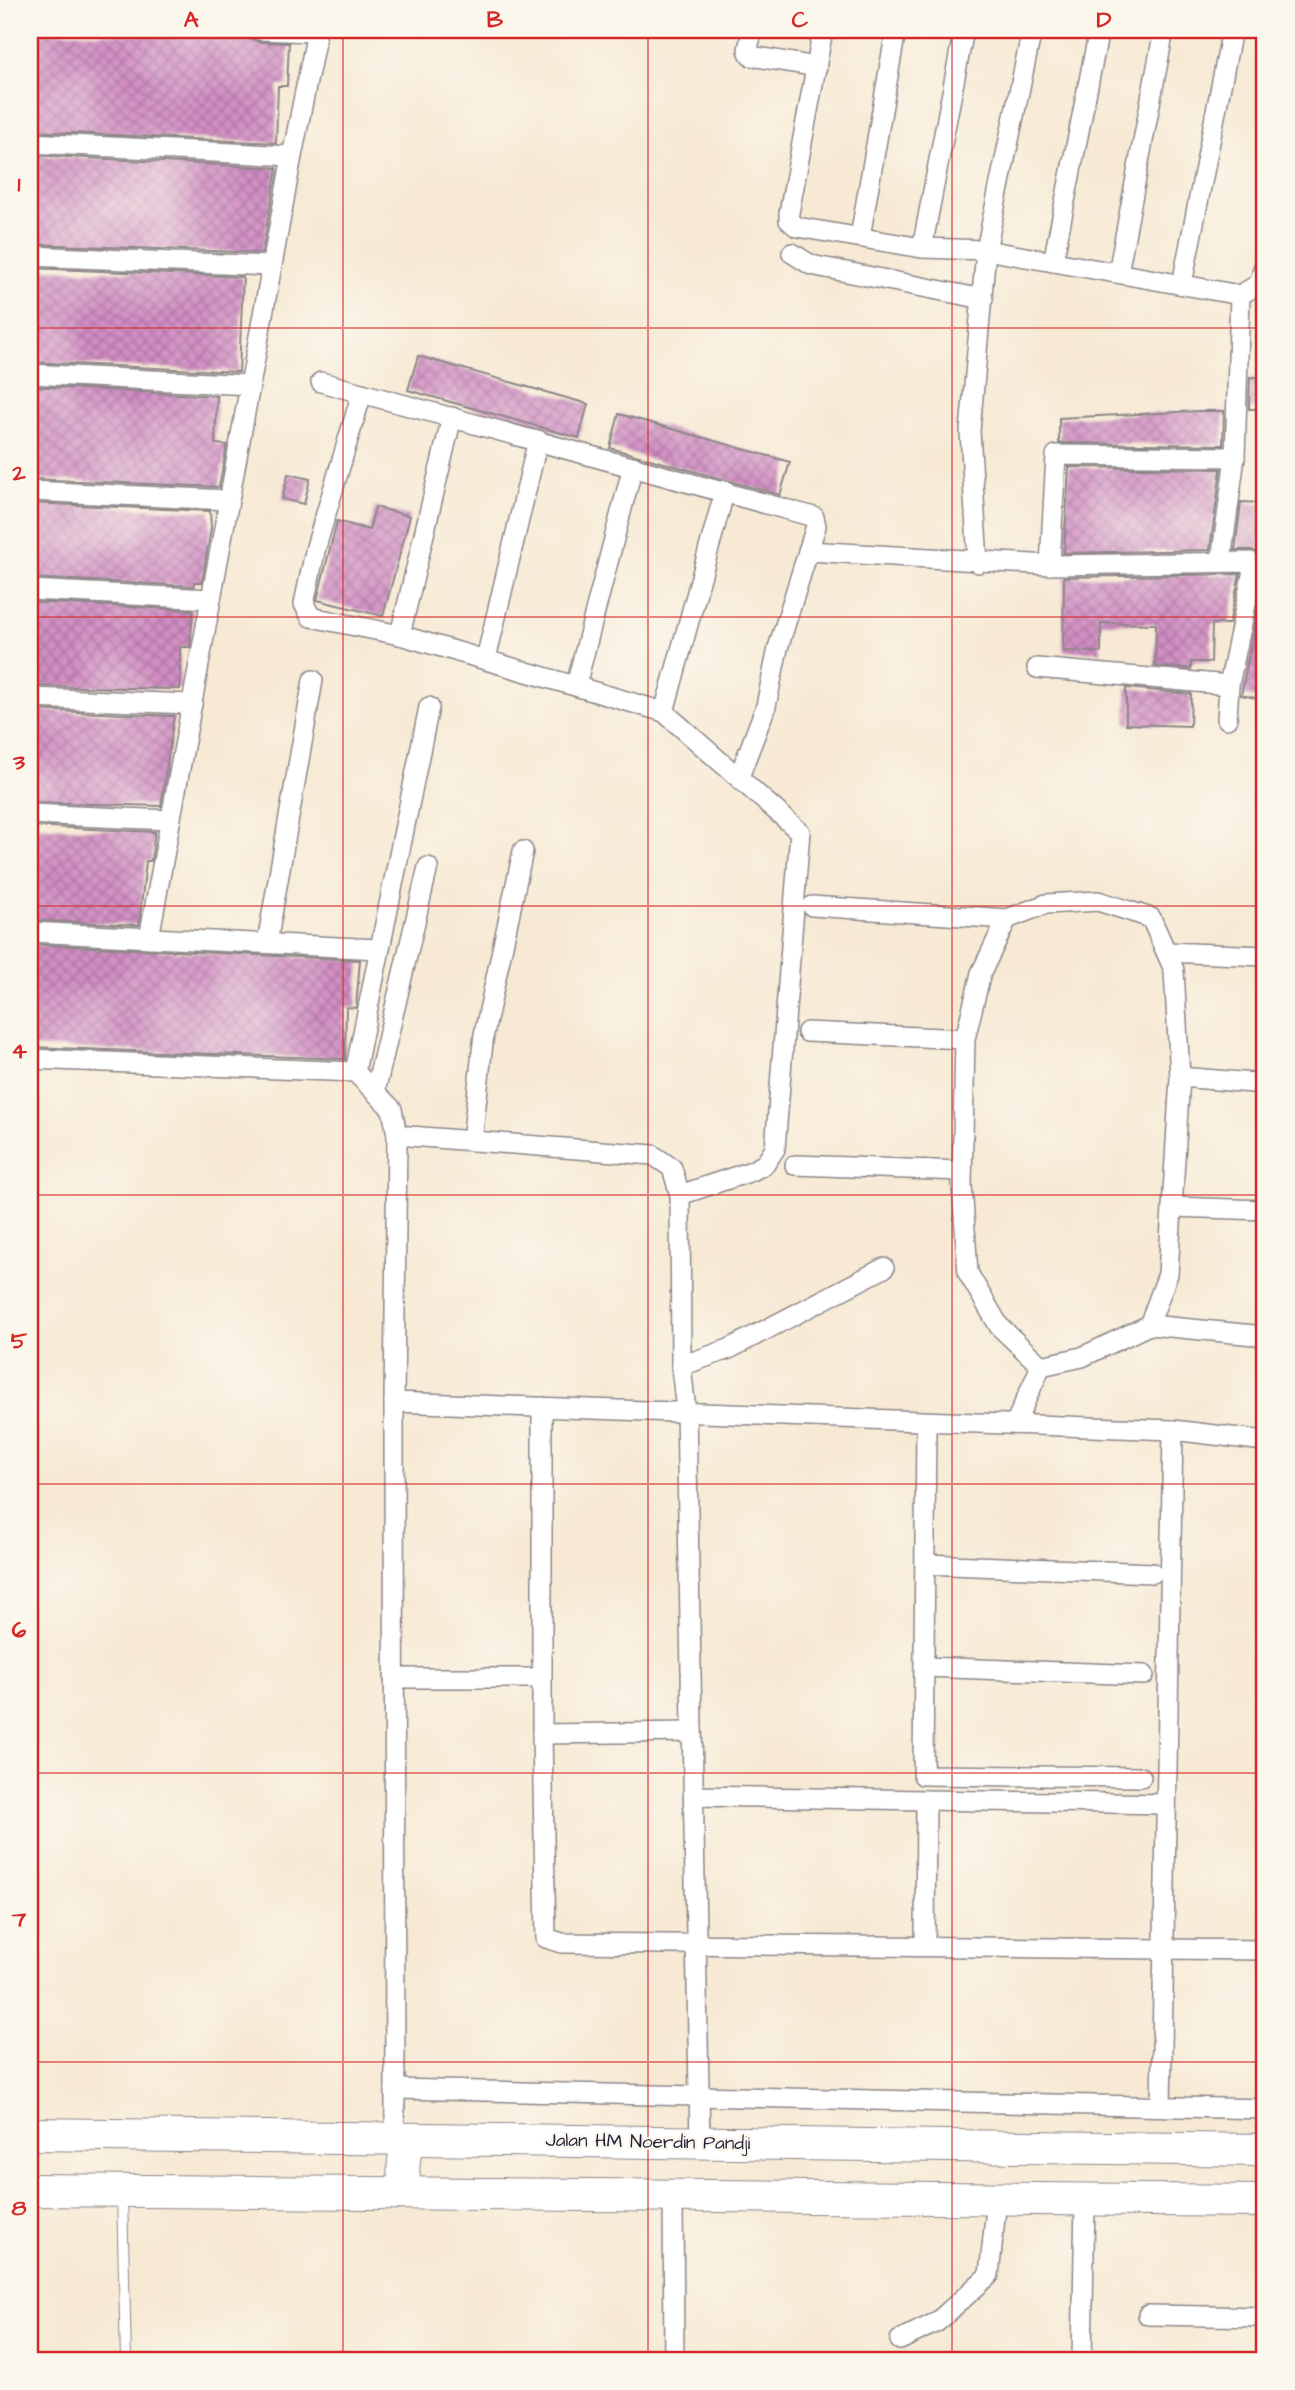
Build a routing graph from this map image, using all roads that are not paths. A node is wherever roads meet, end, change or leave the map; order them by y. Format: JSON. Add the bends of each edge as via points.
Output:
{"nodes":[{"id":1,"x":259,"y":30,"type":"edge"},
{"id":2,"x":752,"y":30,"type":"edge"},
{"id":3,"x":823,"y":30,"type":"edge"},
{"id":4,"x":896,"y":30,"type":"edge"},
{"id":5,"x":964,"y":30,"type":"edge"},
{"id":6,"x":1032,"y":30,"type":"edge"},
{"id":7,"x":1099,"y":30,"type":"edge"},
{"id":8,"x":1164,"y":30,"type":"edge"},
{"id":9,"x":1232,"y":30,"type":"edge"},
{"id":10,"x":817,"y":66,"type":"junction"},
{"id":11,"x":30,"y":143,"type":"edge"},
{"id":12,"x":292,"y":156,"type":"junction"},
{"id":13,"x":860,"y":237,"type":"junction"},
{"id":14,"x":922,"y":248,"type":"junction"},
{"id":15,"x":986,"y":250,"type":"junction"},
{"id":16,"x":792,"y":253,"type":"dead end"},
{"id":17,"x":30,"y":256,"type":"edge"},
{"id":18,"x":1053,"y":262,"type":"junction"},
{"id":19,"x":1265,"y":263,"type":"edge"},
{"id":20,"x":272,"y":265,"type":"junction"},
{"id":21,"x":1118,"y":273,"type":"junction"},
{"id":22,"x":1182,"y":284,"type":"junction"},
{"id":23,"x":1240,"y":295,"type":"junction"},
{"id":24,"x":983,"y":299,"type":"junction"},
{"id":25,"x":30,"y":374,"type":"edge"},
{"id":26,"x":321,"y":382,"type":"dead end"},
{"id":27,"x":250,"y":385,"type":"junction"},
{"id":28,"x":362,"y":393,"type":"junction"},
{"id":29,"x":452,"y":417,"type":"junction"},
{"id":30,"x":538,"y":440,"type":"junction"},
{"id":31,"x":1235,"y":457,"type":"junction"},
{"id":32,"x":633,"y":466,"type":"junction"},
{"id":33,"x":725,"y":490,"type":"junction"},
{"id":34,"x":30,"y":491,"type":"edge"},
{"id":35,"x":229,"y":500,"type":"junction"},
{"id":36,"x":807,"y":551,"type":"junction"},
{"id":37,"x":1221,"y":561,"type":"junction"},
{"id":38,"x":978,"y":563,"type":"junction"},
{"id":39,"x":1050,"y":565,"type":"junction"},
{"id":40,"x":30,"y":590,"type":"edge"},
{"id":41,"x":211,"y":599,"type":"junction"},
{"id":42,"x":400,"y":635,"type":"junction"},
{"id":43,"x":486,"y":659,"type":"junction"},
{"id":44,"x":1037,"y":668,"type":"dead end"},
{"id":45,"x":313,"y":680,"type":"dead end"},
{"id":46,"x":576,"y":685,"type":"junction"},
{"id":47,"x":1229,"y":685,"type":"junction"},
{"id":48,"x":30,"y":698,"type":"edge"},
{"id":49,"x":191,"y":704,"type":"junction"},
{"id":50,"x":429,"y":708,"type":"dead end"},
{"id":51,"x":664,"y":712,"type":"junction"},
{"id":52,"x":1227,"y":719,"type":"dead end"},
{"id":53,"x":739,"y":777,"type":"junction"},
{"id":54,"x":30,"y":814,"type":"edge"},
{"id":55,"x":170,"y":820,"type":"junction"},
{"id":56,"x":523,"y":851,"type":"dead end"},
{"id":57,"x":428,"y":867,"type":"dead end"},
{"id":58,"x":812,"y":906,"type":"dead end"},
{"id":59,"x":1006,"y":919,"type":"junction"},
{"id":60,"x":30,"y":932,"type":"edge"},
{"id":61,"x":149,"y":938,"type":"junction"},
{"id":62,"x":267,"y":943,"type":"junction"},
{"id":63,"x":379,"y":949,"type":"junction"},
{"id":64,"x":1166,"y":952,"type":"junction"},
{"id":65,"x":1265,"y":956,"type":"edge"},
{"id":66,"x":807,"y":1032,"type":"dead end"},
{"id":67,"x":965,"y":1040,"type":"junction"},
{"id":68,"x":30,"y":1059,"type":"edge"},
{"id":69,"x":355,"y":1072,"type":"junction"},
{"id":70,"x":1180,"y":1077,"type":"junction"},
{"id":71,"x":1265,"y":1084,"type":"edge"},
{"id":72,"x":375,"y":1092,"type":"junction"},
{"id":73,"x":397,"y":1135,"type":"junction"},
{"id":74,"x":472,"y":1141,"type":"junction"},
{"id":75,"x":795,"y":1165,"type":"dead end"},
{"id":76,"x":962,"y":1171,"type":"junction"},
{"id":77,"x":680,"y":1195,"type":"junction"},
{"id":78,"x":1172,"y":1207,"type":"junction"},
{"id":79,"x":1265,"y":1210,"type":"edge"},
{"id":80,"x":884,"y":1268,"type":"dead end"},
{"id":81,"x":1149,"y":1325,"type":"junction"},
{"id":82,"x":1265,"y":1336,"type":"edge"},
{"id":83,"x":681,"y":1366,"type":"junction"},
{"id":84,"x":1041,"y":1366,"type":"junction"},
{"id":85,"x":394,"y":1402,"type":"junction"},
{"id":86,"x":542,"y":1407,"type":"junction"},
{"id":87,"x":686,"y":1410,"type":"junction"},
{"id":88,"x":926,"y":1422,"type":"junction"},
{"id":89,"x":1015,"y":1424,"type":"junction"},
{"id":90,"x":1173,"y":1430,"type":"junction"},
{"id":91,"x":1265,"y":1441,"type":"edge"},
{"id":92,"x":925,"y":1564,"type":"junction"},
{"id":93,"x":1153,"y":1573,"type":"dead end"},
{"id":94,"x":924,"y":1667,"type":"junction"},
{"id":95,"x":1144,"y":1675,"type":"dead end"},
{"id":96,"x":394,"y":1678,"type":"junction"},
{"id":97,"x":542,"y":1678,"type":"junction"},
{"id":98,"x":692,"y":1732,"type":"junction"},
{"id":99,"x":542,"y":1734,"type":"junction"},
{"id":100,"x":1141,"y":1777,"type":"dead end"},
{"id":101,"x":694,"y":1796,"type":"junction"},
{"id":102,"x":926,"y":1800,"type":"junction"},
{"id":103,"x":1166,"y":1804,"type":"junction"},
{"id":104,"x":696,"y":1943,"type":"junction"},
{"id":105,"x":925,"y":1946,"type":"junction"},
{"id":106,"x":1163,"y":1949,"type":"junction"},
{"id":107,"x":1265,"y":1950,"type":"edge"},
{"id":108,"x":395,"y":2089,"type":"junction"},
{"id":109,"x":699,"y":2096,"type":"junction"},
{"id":110,"x":1161,"y":2106,"type":"junction"},
{"id":111,"x":1265,"y":2109,"type":"edge"},
{"id":112,"x":30,"y":2134,"type":"edge"},
{"id":113,"x":392,"y":2139,"type":"junction"},
{"id":114,"x":700,"y":2142,"type":"junction"},
{"id":115,"x":1265,"y":2150,"type":"edge"},
{"id":116,"x":30,"y":2190,"type":"edge"},
{"id":117,"x":122,"y":2190,"type":"junction"},
{"id":118,"x":374,"y":2191,"type":"junction"},
{"id":119,"x":408,"y":2192,"type":"junction"},
{"id":120,"x":673,"y":2193,"type":"junction"},
{"id":121,"x":997,"y":2199,"type":"junction"},
{"id":122,"x":1085,"y":2200,"type":"junction"},
{"id":123,"x":1265,"y":2201,"type":"edge"},
{"id":124,"x":1148,"y":2315,"type":"dead end"},
{"id":125,"x":1265,"y":2317,"type":"edge"},
{"id":126,"x":900,"y":2340,"type":"dead end"},
{"id":127,"x":126,"y":2360,"type":"edge"},
{"id":128,"x":674,"y":2360,"type":"edge"},
{"id":129,"x":1082,"y":2360,"type":"edge"}],
"edges":[{"from":1,"to":12,"type":"street","via":[[312,32],[316,37]]},
{"from":2,"to":10,"type":"street","via":[[751,56]]},
{"from":3,"to":10,"type":"street"},
{"from":4,"to":13,"type":"street"},
{"from":5,"to":14,"type":"street"},
{"from":6,"to":15,"type":"street"},
{"from":7,"to":18,"type":"street"},
{"from":8,"to":21,"type":"street"},
{"from":9,"to":22,"type":"street"},
{"from":10,"to":13,"type":"street","via":[[789,220],[797,228]]},
{"from":11,"to":12,"type":"street"},
{"from":12,"to":20,"type":"street"},
{"from":13,"to":14,"type":"street"},
{"from":14,"to":15,"type":"street"},
{"from":15,"to":18,"type":"street"},
{"from":15,"to":24,"type":"street"},
{"from":16,"to":24,"type":"street","via":[[811,265]]},
{"from":17,"to":20,"type":"street"},
{"from":18,"to":21,"type":"street"},
{"from":19,"to":23,"type":"street","via":[[1259,284]]},
{"from":20,"to":27,"type":"street"},
{"from":21,"to":22,"type":"street"},
{"from":22,"to":23,"type":"street"},
{"from":23,"to":31,"type":"street"},
{"from":24,"to":38,"type":"street","via":[[970,431]]},
{"from":25,"to":27,"type":"street"},
{"from":26,"to":28,"type":"street"},
{"from":27,"to":35,"type":"street"},
{"from":28,"to":29,"type":"street"},
{"from":28,"to":42,"type":"street","via":[[316,547],[304,604],[310,617]]},
{"from":29,"to":30,"type":"street"},
{"from":29,"to":42,"type":"street"},
{"from":30,"to":32,"type":"street"},
{"from":30,"to":43,"type":"street"},
{"from":31,"to":37,"type":"street"},
{"from":31,"to":39,"type":"street","via":[[1056,455]]},
{"from":32,"to":33,"type":"street"},
{"from":32,"to":46,"type":"street"},
{"from":33,"to":36,"type":"street","via":[[811,514],[816,526]]},
{"from":33,"to":51,"type":"street"},
{"from":34,"to":35,"type":"street"},
{"from":35,"to":41,"type":"street"},
{"from":36,"to":38,"type":"street"},
{"from":36,"to":53,"type":"street","via":[[766,706]]},
{"from":37,"to":39,"type":"street"},
{"from":37,"to":47,"type":"street","via":[[1251,562],[1254,566]]},
{"from":38,"to":39,"type":"street"},
{"from":40,"to":41,"type":"street"},
{"from":41,"to":49,"type":"street"},
{"from":42,"to":43,"type":"street"},
{"from":43,"to":46,"type":"street"},
{"from":44,"to":47,"type":"street"},
{"from":45,"to":62,"type":"street"},
{"from":46,"to":51,"type":"street"},
{"from":47,"to":52,"type":"street"},
{"from":48,"to":49,"type":"street"},
{"from":49,"to":55,"type":"street"},
{"from":50,"to":63,"type":"street"},
{"from":51,"to":53,"type":"street"},
{"from":53,"to":77,"type":"street","via":[[800,832],[775,1149],[765,1164],[752,1171]]},
{"from":54,"to":55,"type":"street"},
{"from":55,"to":61,"type":"street"},
{"from":56,"to":74,"type":"street","via":[[484,1034]]},
{"from":57,"to":72,"type":"street"},
{"from":58,"to":59,"type":"street"},
{"from":59,"to":64,"type":"street","via":[[1046,904],[1098,901],[1151,918]]},
{"from":59,"to":67,"type":"street","via":[[981,973]]},
{"from":60,"to":61,"type":"street"},
{"from":61,"to":62,"type":"street"},
{"from":62,"to":63,"type":"street"},
{"from":63,"to":69,"type":"street"},
{"from":64,"to":65,"type":"street"},
{"from":64,"to":70,"type":"street","via":[[1174,970]]},
{"from":66,"to":67,"type":"street"},
{"from":67,"to":76,"type":"street"},
{"from":68,"to":69,"type":"street"},
{"from":69,"to":72,"type":"street"},
{"from":70,"to":71,"type":"street"},
{"from":70,"to":78,"type":"street"},
{"from":72,"to":73,"type":"street","via":[[392,1109]]},
{"from":73,"to":74,"type":"street"},
{"from":73,"to":85,"type":"street"},
{"from":74,"to":77,"type":"street","via":[[653,1155],[672,1168]]},
{"from":75,"to":76,"type":"street"},
{"from":76,"to":84,"type":"street","via":[[968,1273],[999,1326]]},
{"from":77,"to":83,"type":"street"},
{"from":78,"to":79,"type":"street"},
{"from":78,"to":81,"type":"street","via":[[1168,1274]]},
{"from":80,"to":83,"type":"street","via":[[729,1349]]},
{"from":81,"to":82,"type":"street"},
{"from":81,"to":84,"type":"street","via":[[1082,1357]]},
{"from":83,"to":87,"type":"street"},
{"from":84,"to":89,"type":"street"},
{"from":85,"to":86,"type":"street"},
{"from":85,"to":96,"type":"street"},
{"from":86,"to":87,"type":"street"},
{"from":86,"to":97,"type":"street"},
{"from":87,"to":88,"type":"street"},
{"from":87,"to":98,"type":"street"},
{"from":88,"to":89,"type":"street"},
{"from":88,"to":92,"type":"street"},
{"from":89,"to":90,"type":"street"},
{"from":90,"to":91,"type":"street"},
{"from":90,"to":103,"type":"street"},
{"from":92,"to":93,"type":"street"},
{"from":92,"to":94,"type":"street"},
{"from":94,"to":95,"type":"street"},
{"from":94,"to":100,"type":"street","via":[[923,1775]]},
{"from":96,"to":97,"type":"street"},
{"from":96,"to":108,"type":"street"},
{"from":97,"to":99,"type":"street"},
{"from":98,"to":99,"type":"street"},
{"from":98,"to":101,"type":"street"},
{"from":99,"to":104,"type":"street","via":[[546,1938],[562,1943]]},
{"from":101,"to":102,"type":"street"},
{"from":101,"to":104,"type":"street"},
{"from":102,"to":103,"type":"street"},
{"from":102,"to":105,"type":"street"},
{"from":103,"to":106,"type":"street"},
{"from":104,"to":105,"type":"street"},
{"from":104,"to":109,"type":"street"},
{"from":105,"to":106,"type":"street"},
{"from":106,"to":107,"type":"street"},
{"from":106,"to":110,"type":"street"},
{"from":108,"to":109,"type":"street"},
{"from":108,"to":113,"type":"street"},
{"from":109,"to":110,"type":"street"},
{"from":109,"to":114,"type":"street"},
{"from":110,"to":111,"type":"street"},
{"from":112,"to":113,"type":"main road","name":"Jalan HM Noerdin Pandji"},
{"from":113,"to":114,"type":"main road","name":"Jalan HM Noerdin Pandji"},
{"from":113,"to":118,"type":"main road","via":[[377,2168]]},
{"from":113,"to":119,"type":"main road","via":[[403,2162]]},
{"from":114,"to":115,"type":"main road","name":"Jalan HM Noerdin Pandji"},
{"from":116,"to":117,"type":"main road"},
{"from":117,"to":118,"type":"main road"},
{"from":117,"to":127,"type":"lane"},
{"from":118,"to":119,"type":"main road"},
{"from":119,"to":120,"type":"main road"},
{"from":120,"to":121,"type":"main road"},
{"from":120,"to":128,"type":"street"},
{"from":121,"to":122,"type":"main road"},
{"from":121,"to":126,"type":"street","via":[[989,2275],[937,2322]]},
{"from":122,"to":123,"type":"main road"},
{"from":122,"to":129,"type":"street"},
{"from":124,"to":125,"type":"street"}]}
